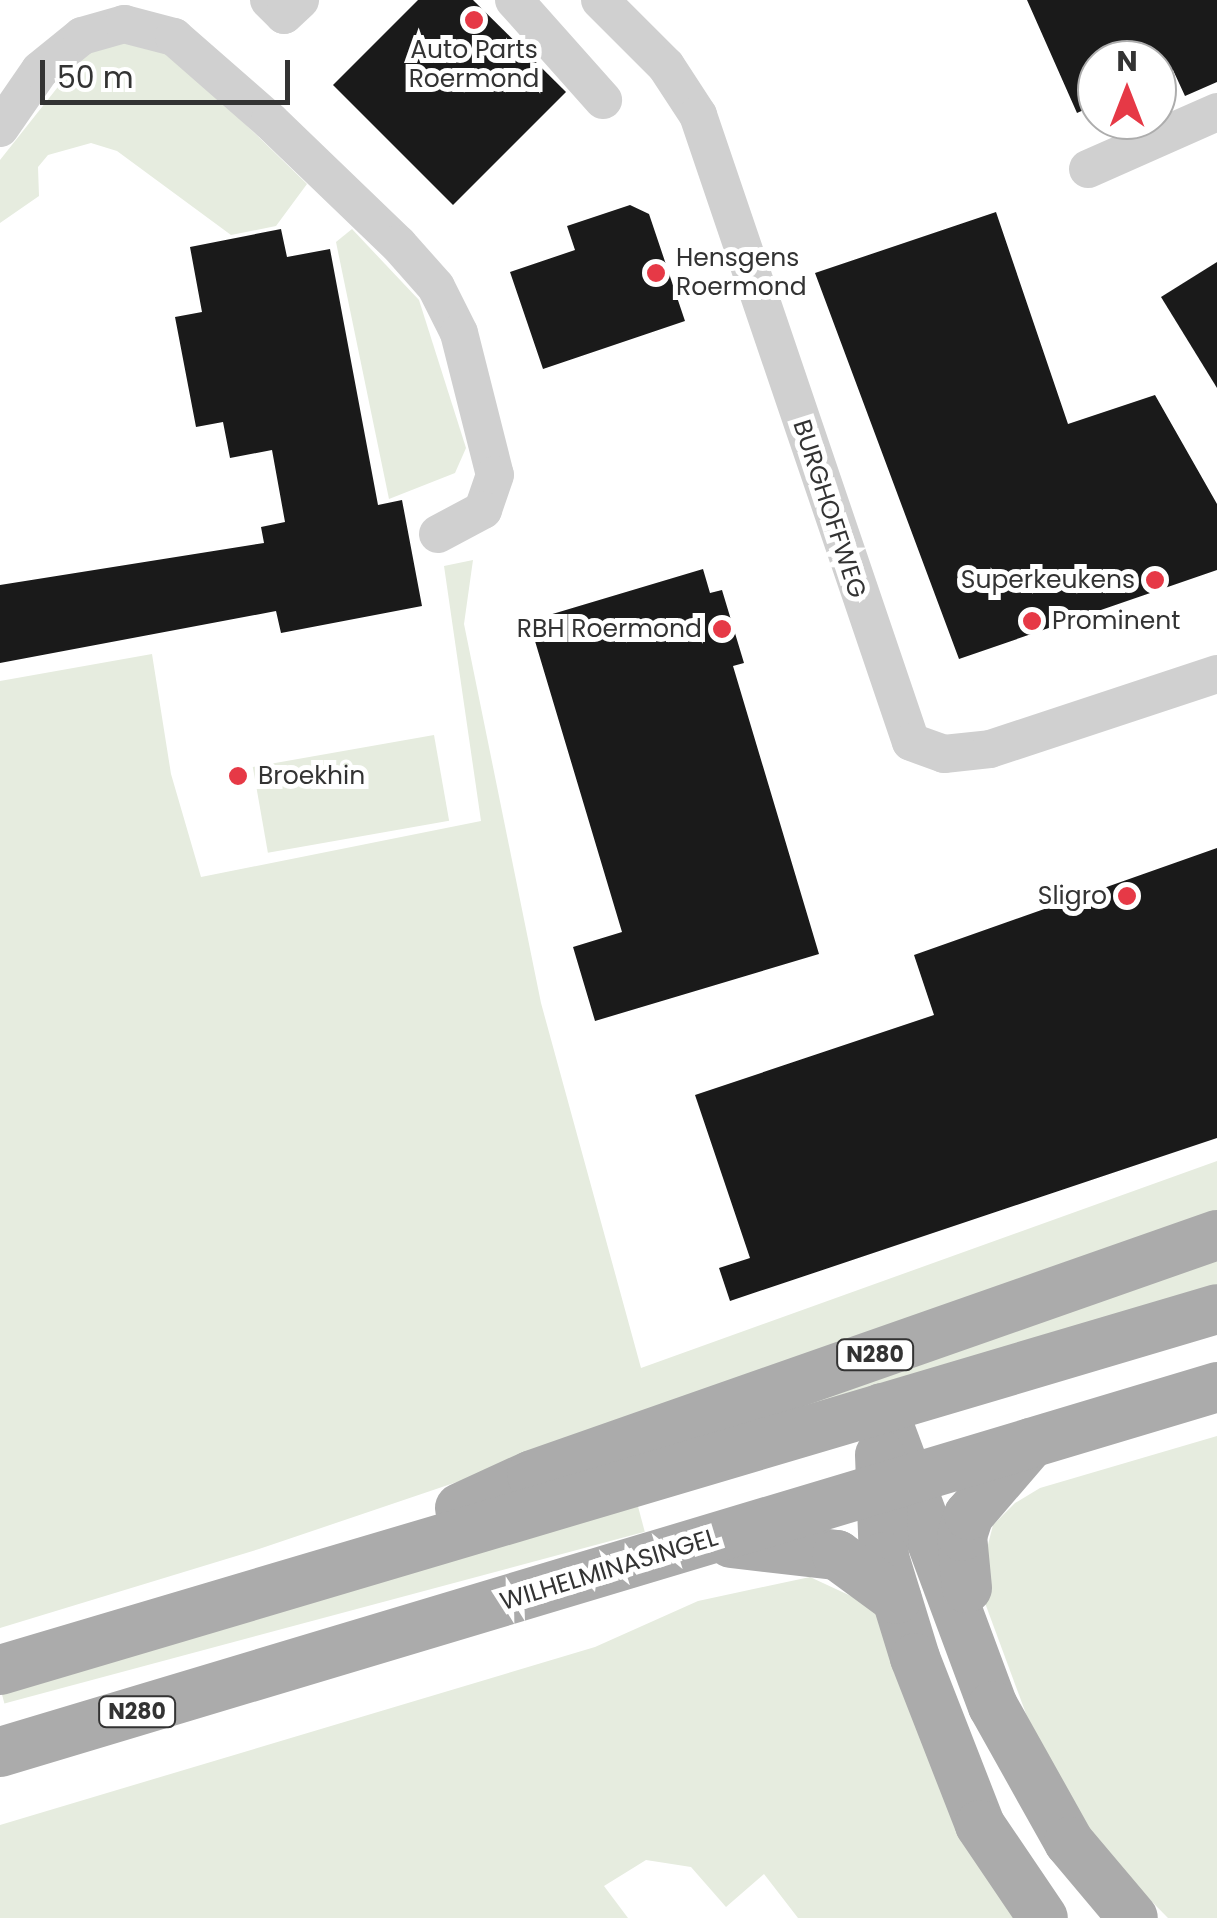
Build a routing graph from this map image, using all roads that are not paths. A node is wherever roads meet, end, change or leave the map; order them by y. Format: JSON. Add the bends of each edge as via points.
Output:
{"nodes":[{"id":1,"x":268,"y":0,"type":"edge"},
{"id":2,"x":300,"y":0,"type":"edge"},
{"id":3,"x":514,"y":0,"type":"edge"},
{"id":4,"x":600,"y":0,"type":"edge"},
{"id":5,"x":627,"y":27,"type":"junction"},
{"id":6,"x":1217,"y":112,"type":"edge"},
{"id":7,"x":0,"y":128,"type":"edge"},
{"id":8,"x":1088,"y":169,"type":"dead end"},
{"id":9,"x":438,"y":534,"type":"dead end"},
{"id":10,"x":1217,"y":674,"type":"edge"},
{"id":11,"x":1217,"y":1235,"type":"edge"},
{"id":12,"x":1217,"y":1310,"type":"edge"},
{"id":13,"x":1217,"y":1386,"type":"edge"},
{"id":14,"x":882,"y":1408,"type":"junction"},
{"id":15,"x":1032,"y":1442,"type":"junction"},
{"id":16,"x":895,"y":1482,"type":"junction"},
{"id":17,"x":701,"y":1541,"type":"junction"},
{"id":18,"x":286,"y":1588,"type":"junction"},
{"id":19,"x":897,"y":1599,"type":"junction"},
{"id":20,"x":0,"y":1670,"type":"edge"},
{"id":21,"x":982,"y":1682,"type":"junction"},
{"id":22,"x":0,"y":1752,"type":"edge"},
{"id":23,"x":1043,"y":1918,"type":"edge"},
{"id":24,"x":1134,"y":1918,"type":"edge"}],
"edges":[{"from":1,"to":2,"type":"street","via":[[284,15]]},
{"from":3,"to":5,"type":"street","via":[[591,86]]},
{"from":4,"to":5,"type":"street","name":"BURGHOFFWEG"},
{"from":5,"to":10,"type":"street","name":"BURGHOFFWEG","via":[[698,115],[911,742],[944,754],[990,749]]},
{"from":6,"to":8,"type":"street"},
{"from":7,"to":9,"type":"street","via":[[40,70],[82,36],[124,24],[174,38],[270,121],[411,258],[460,333],[495,475],[483,510]]},
{"from":11,"to":18,"type":"main road","number":"N280","via":[[532,1475]]},
{"from":12,"to":14,"type":"main road","number":"N280"},
{"from":13,"to":15,"type":"main road","name":"WILHELMINASINGEL","number":"N280"},
{"from":14,"to":16,"type":"main road","number":"N280"},
{"from":14,"to":18,"type":"main road","number":"N280"},
{"from":15,"to":16,"type":"main road","name":"WILHELMINASINGEL","number":"N280"},
{"from":15,"to":21,"type":"main road","number":"N280","via":[[979,1497],[962,1536]]},
{"from":16,"to":17,"type":"main road","name":"WILHELMINASINGEL","number":"N280"},
{"from":16,"to":19,"type":"main road","number":"N280","via":[[884,1557]]},
{"from":16,"to":21,"type":"main road","number":"N280"},
{"from":17,"to":19,"type":"main road","number":"N280","via":[[838,1555]]},
{"from":17,"to":22,"type":"main road","name":"WILHELMINASINGEL","number":"N280"},
{"from":18,"to":20,"type":"main road","number":"N280"},
{"from":19,"to":23,"type":"main road","number":"N280","via":[[962,1787]]},
{"from":21,"to":24,"type":"main road","number":"N280","via":[[1069,1842]]}]}
